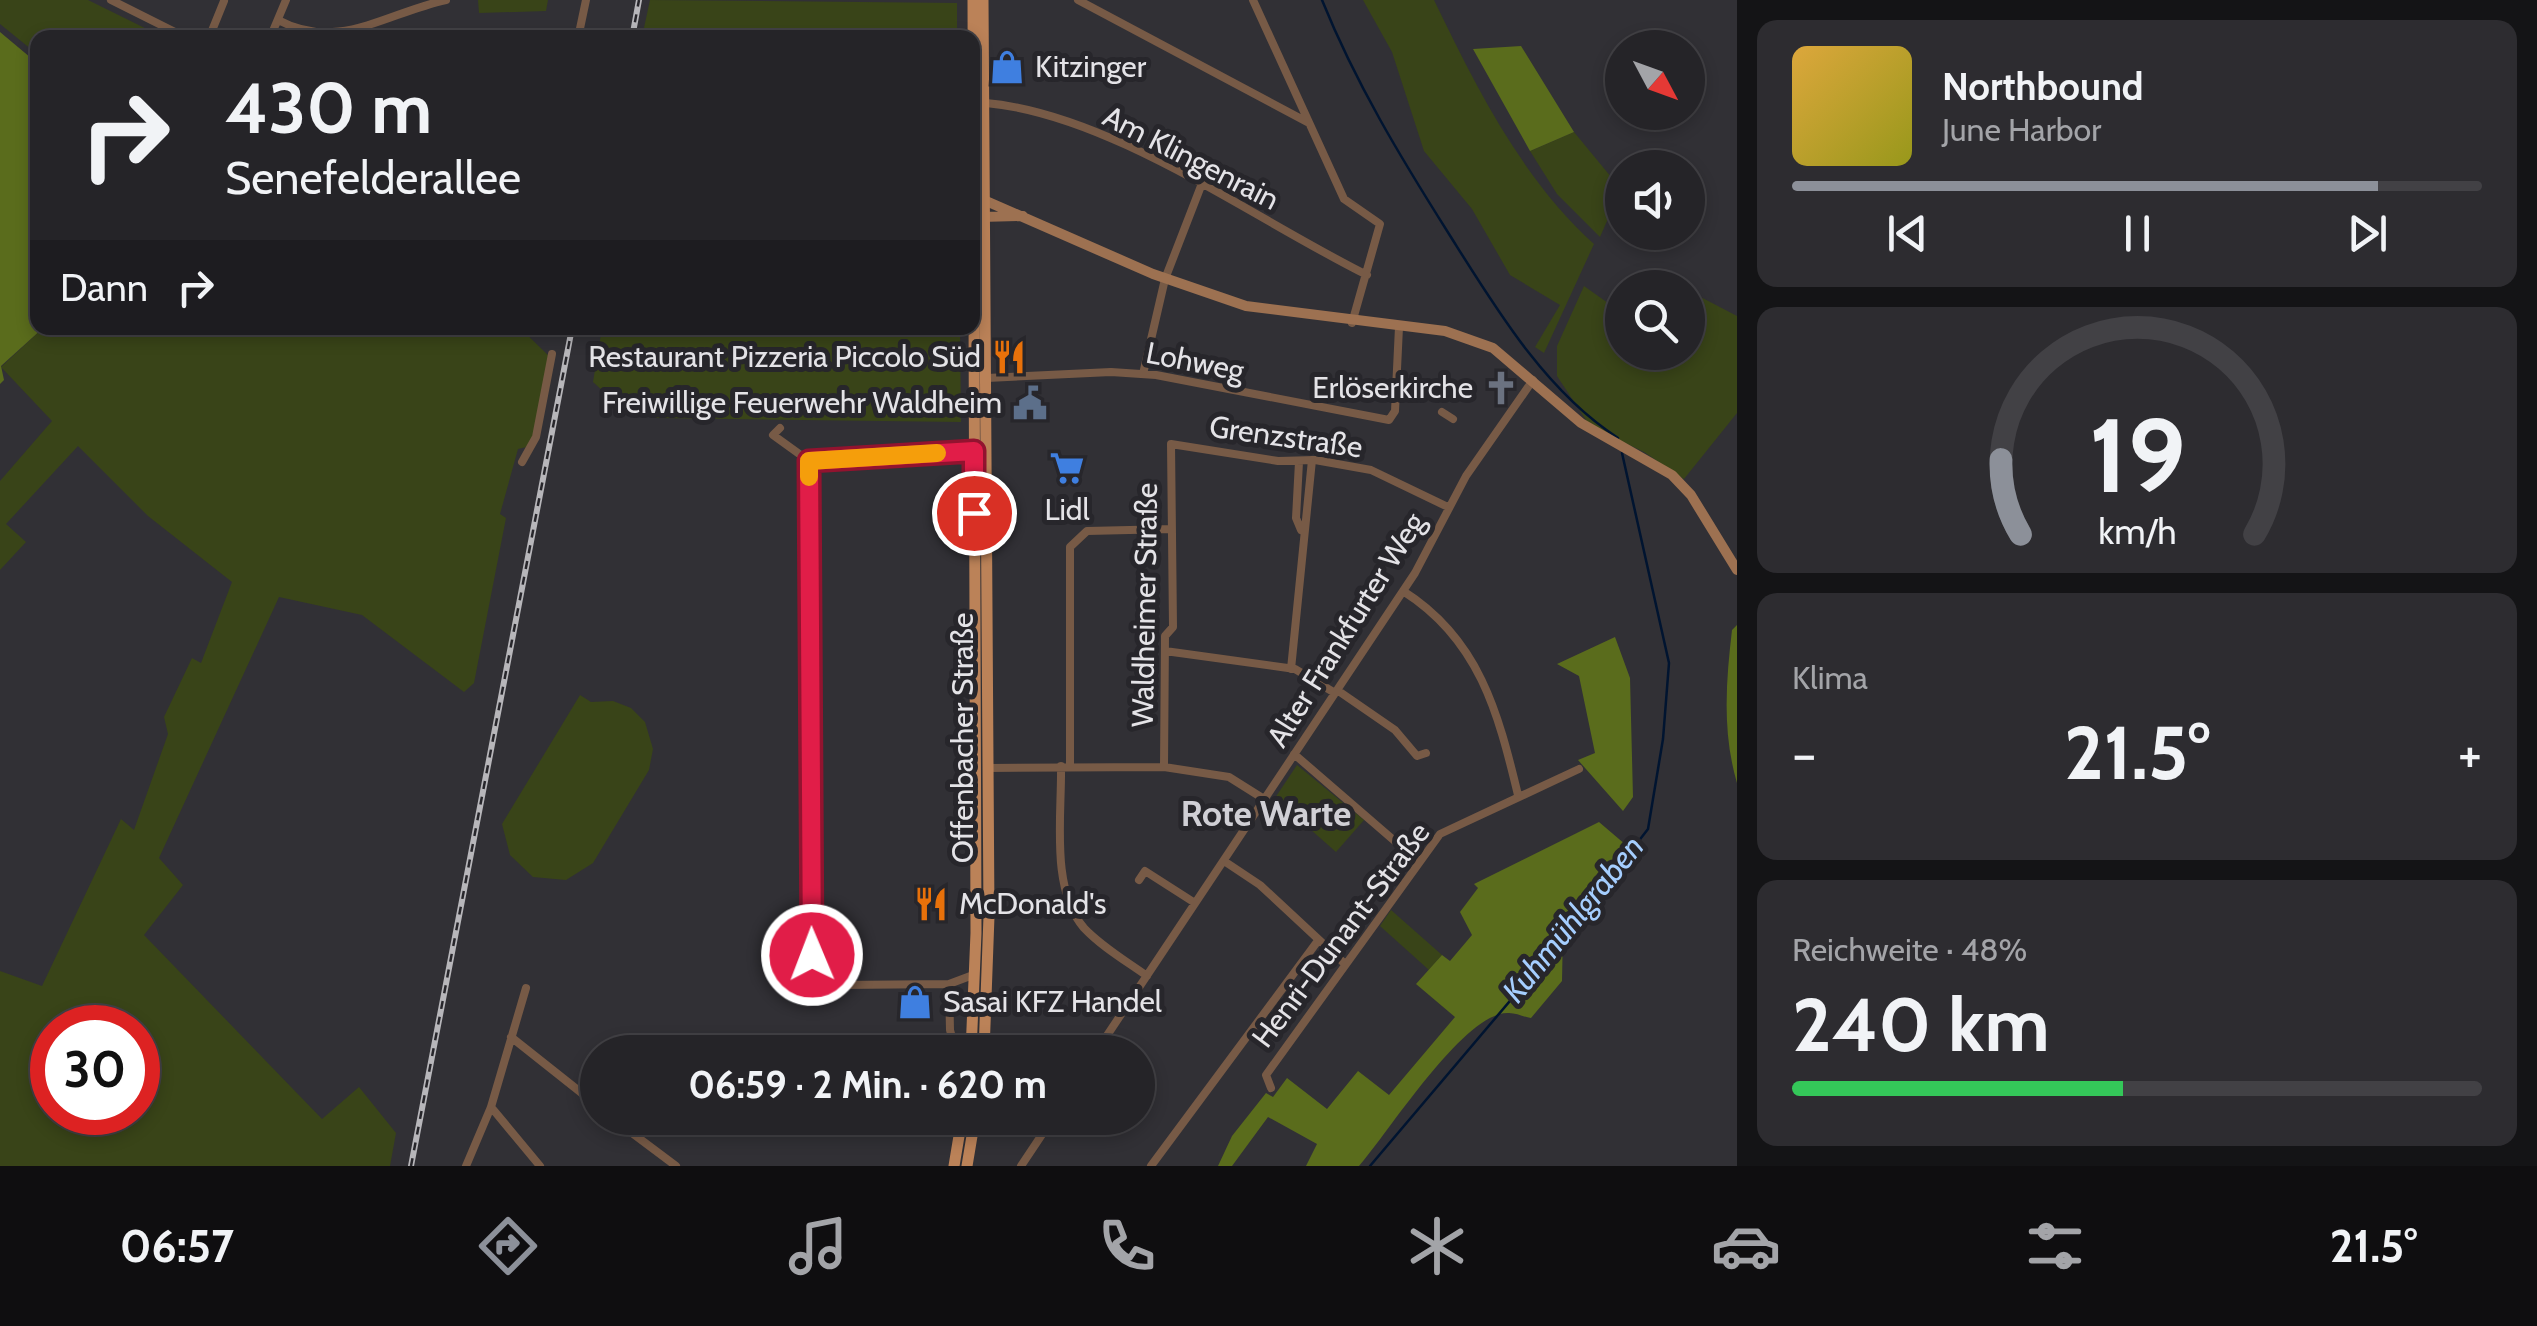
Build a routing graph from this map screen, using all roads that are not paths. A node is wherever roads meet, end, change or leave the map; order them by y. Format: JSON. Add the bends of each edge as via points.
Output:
{"nodes":[{"id":1,"x":111,"y":0,"type":"edge"},
{"id":2,"x":286,"y":0,"type":"edge"},
{"id":3,"x":446,"y":0,"type":"edge"},
{"id":4,"x":586,"y":0,"type":"edge"},
{"id":5,"x":973,"y":0,"type":"edge"},
{"id":6,"x":983,"y":0,"type":"edge"},
{"id":7,"x":1078,"y":0,"type":"edge"},
{"id":8,"x":1252,"y":0,"type":"edge"},
{"id":9,"x":224,"y":2,"type":"edge"},
{"id":10,"x":129,"y":4,"type":"edge"},
{"id":11,"x":278,"y":20,"type":"junction"},
{"id":12,"x":173,"y":30,"type":"edge"},
{"id":13,"x":213,"y":30,"type":"edge"},
{"id":14,"x":274,"y":30,"type":"edge"},
{"id":15,"x":300,"y":30,"type":"edge"},
{"id":16,"x":352,"y":30,"type":"edge"},
{"id":17,"x":580,"y":30,"type":"edge"},
{"id":18,"x":974,"y":30,"type":"edge"},
{"id":19,"x":986,"y":103,"type":"junction"},
{"id":20,"x":1310,"y":123,"type":"junction"},
{"id":21,"x":980,"y":172,"type":"edge"},
{"id":22,"x":1201,"y":186,"type":"junction"},
{"id":23,"x":981,"y":197,"type":"junction"},
{"id":24,"x":1024,"y":216,"type":"junction"},
{"id":25,"x":981,"y":217,"type":"junction"},
{"id":26,"x":1367,"y":275,"type":"junction"},
{"id":27,"x":1165,"y":279,"type":"junction"},
{"id":28,"x":1352,"y":323,"type":"junction"},
{"id":29,"x":1400,"y":327,"type":"junction"},
{"id":30,"x":977,"y":335,"type":"edge"},
{"id":31,"x":552,"y":354,"type":"dead end"},
{"id":32,"x":1143,"y":374,"type":"junction"},
{"id":33,"x":987,"y":378,"type":"junction"},
{"id":34,"x":1533,"y":380,"type":"junction"},
{"id":35,"x":1442,"y":412,"type":"dead end"},
{"id":36,"x":1453,"y":419,"type":"dead end"},
{"id":37,"x":980,"y":425,"type":"junction"},
{"id":38,"x":780,"y":428,"type":"dead end"},
{"id":39,"x":1171,"y":444,"type":"joint"},
{"id":40,"x":980,"y":452,"type":"junction"},
{"id":41,"x":1312,"y":460,"type":"junction"},
{"id":42,"x":809,"y":461,"type":"junction"},
{"id":43,"x":522,"y":462,"type":"dead end"},
{"id":44,"x":1299,"y":462,"type":"junction"},
{"id":45,"x":1448,"y":508,"type":"junction"},
{"id":46,"x":1172,"y":529,"type":"junction"},
{"id":47,"x":1302,"y":530,"type":"junction"},
{"id":48,"x":1737,"y":570,"type":"edge"},
{"id":49,"x":1403,"y":590,"type":"junction"},
{"id":50,"x":1166,"y":651,"type":"junction"},
{"id":51,"x":1291,"y":669,"type":"junction"},
{"id":52,"x":1336,"y":692,"type":"junction"},
{"id":53,"x":1426,"y":753,"type":"dead end"},
{"id":54,"x":1294,"y":754,"type":"junction"},
{"id":55,"x":1066,"y":766,"type":"junction"},
{"id":56,"x":1164,"y":767,"type":"junction"},
{"id":57,"x":987,"y":768,"type":"junction"},
{"id":58,"x":1579,"y":769,"type":"dead end"},
{"id":59,"x":1518,"y":795,"type":"junction"},
{"id":60,"x":1264,"y":800,"type":"junction"},
{"id":61,"x":1224,"y":861,"type":"junction"},
{"id":62,"x":1419,"y":862,"type":"junction"},
{"id":63,"x":1139,"y":880,"type":"dead end"},
{"id":64,"x":1195,"y":904,"type":"junction"},
{"id":65,"x":1317,"y":942,"type":"junction"},
{"id":66,"x":1346,"y":964,"type":"junction"},
{"id":67,"x":976,"y":974,"type":"junction"},
{"id":68,"x":1147,"y":976,"type":"junction"},
{"id":69,"x":949,"y":984,"type":"junction"},
{"id":70,"x":526,"y":988,"type":"dead end"},
{"id":71,"x":951,"y":1035,"type":"edge"},
{"id":72,"x":973,"y":1035,"type":"edge"},
{"id":73,"x":985,"y":1035,"type":"edge"},
{"id":74,"x":1107,"y":1035,"type":"edge"},
{"id":75,"x":512,"y":1037,"type":"junction"},
{"id":76,"x":1271,"y":1088,"type":"dead end"},
{"id":77,"x":580,"y":1092,"type":"edge"},
{"id":78,"x":491,"y":1107,"type":"junction"},
{"id":79,"x":635,"y":1135,"type":"edge"},
{"id":80,"x":959,"y":1135,"type":"edge"},
{"id":81,"x":973,"y":1135,"type":"edge"},
{"id":82,"x":1042,"y":1135,"type":"edge"},
{"id":83,"x":1024,"y":1162,"type":"edge"},
{"id":84,"x":466,"y":1166,"type":"edge"},
{"id":85,"x":540,"y":1166,"type":"edge"},
{"id":86,"x":676,"y":1166,"type":"edge"},
{"id":87,"x":954,"y":1166,"type":"edge"},
{"id":88,"x":968,"y":1166,"type":"edge"},
{"id":89,"x":1037,"y":1166,"type":"edge"},
{"id":90,"x":1151,"y":1166,"type":"edge"}],
"edges":[{"from":1,"to":10,"type":"street"},
{"from":2,"to":11,"type":"street"},
{"from":3,"to":16,"type":"street"},
{"from":4,"to":17,"type":"street"},
{"from":5,"to":18,"type":"main road"},
{"from":6,"to":19,"type":"main road"},
{"from":7,"to":20,"type":"street"},
{"from":8,"to":20,"type":"street"},
{"from":9,"to":13,"type":"street"},
{"from":10,"to":12,"type":"street"},
{"from":11,"to":14,"type":"street"},
{"from":11,"to":15,"type":"street"},
{"from":19,"to":22,"type":"street","name":"Am Klingenrain","via":[[1063,120]]},
{"from":19,"to":23,"type":"main road"},
{"from":20,"to":26,"type":"street","via":[[1346,202],[1380,224]]},
{"from":21,"to":23,"type":"main road"},
{"from":22,"to":26,"type":"street","name":"Am Klingenrain"},
{"from":22,"to":27,"type":"street"},
{"from":23,"to":24,"type":"street"},
{"from":23,"to":25,"type":"main road"},
{"from":24,"to":25,"type":"street"},
{"from":24,"to":27,"type":"street"},
{"from":25,"to":33,"type":"main road"},
{"from":26,"to":28,"type":"street"},
{"from":27,"to":28,"type":"street","via":[[1246,306]]},
{"from":27,"to":32,"type":"street"},
{"from":28,"to":29,"type":"street"},
{"from":29,"to":32,"type":"street","name":"Lohweg","via":[[1393,418]]},
{"from":29,"to":34,"type":"street","via":[[1466,336],[1500,352]]},
{"from":30,"to":37,"type":"main road"},
{"from":31,"to":43,"type":"street","via":[[536,437]]},
{"from":32,"to":33,"type":"street","name":"Lohweg"},
{"from":33,"to":37,"type":"main road"},
{"from":34,"to":45,"type":"street","name":"Alter Frankfurter Weg"},
{"from":34,"to":48,"type":"street","via":[[1581,423],[1672,474]]},
{"from":35,"to":36,"type":"street"},
{"from":37,"to":40,"type":"main road","name":"Offenbacher Straße"},
{"from":38,"to":42,"type":"street","via":[[773,435]]},
{"from":39,"to":44,"type":"street","name":"Grenzstraße"},
{"from":39,"to":46,"type":"street","name":"Waldheimer Straße"},
{"from":40,"to":42,"type":"street"},
{"from":40,"to":57,"type":"main road","name":"Offenbacher Straße"},
{"from":40,"to":67,"type":"main road","name":"Offenbacher Straße"},
{"from":41,"to":44,"type":"street","name":"Grenzstraße"},
{"from":41,"to":45,"type":"street","name":"Grenzstraße","via":[[1371,470]]},
{"from":41,"to":47,"type":"street"},
{"from":42,"to":69,"type":"street","via":[[812,955],[841,985]]},
{"from":44,"to":47,"type":"street","via":[[1296,518]]},
{"from":45,"to":49,"type":"street","name":"Alter Frankfurter Weg"},
{"from":46,"to":50,"type":"street","name":"Waldheimer Straße","via":[[1173,626]]},
{"from":46,"to":55,"type":"street","via":[[1087,531],[1070,547]]},
{"from":47,"to":51,"type":"street"},
{"from":49,"to":52,"type":"street","name":"Alter Frankfurter Weg"},
{"from":49,"to":59,"type":"street","via":[[1447,624],[1478,668]]},
{"from":50,"to":51,"type":"street"},
{"from":50,"to":56,"type":"street","name":"Waldheimer Straße"},
{"from":51,"to":52,"type":"street"},
{"from":52,"to":53,"type":"street","via":[[1395,730],[1417,756]]},
{"from":52,"to":54,"type":"street","name":"Alter Frankfurter Weg"},
{"from":54,"to":60,"type":"street","name":"Alter Frankfurter Weg"},
{"from":54,"to":62,"type":"street"},
{"from":55,"to":56,"type":"street"},
{"from":55,"to":57,"type":"street"},
{"from":55,"to":68,"type":"street","via":[[1063,865],[1072,906],[1091,934]]},
{"from":56,"to":60,"type":"street","via":[[1229,777]]},
{"from":57,"to":73,"type":"main road","name":"Offenbacher Straße"},
{"from":58,"to":59,"type":"street","name":"Henri-Dunant-Straße"},
{"from":59,"to":62,"type":"street","name":"Henri-Dunant-Straße","via":[[1446,830]]},
{"from":60,"to":61,"type":"street","name":"Alter Frankfurter Weg"},
{"from":61,"to":64,"type":"street","name":"Alter Frankfurter Weg"},
{"from":61,"to":65,"type":"street","via":[[1265,890]]},
{"from":62,"to":66,"type":"street","name":"Henri-Dunant-Straße"},
{"from":63,"to":64,"type":"street","via":[[1144,870]]},
{"from":64,"to":68,"type":"street","name":"Alter Frankfurter Weg"},
{"from":65,"to":66,"type":"street"},
{"from":65,"to":90,"type":"street"},
{"from":66,"to":76,"type":"street","name":"Henri-Dunant-Straße","via":[[1266,1075]]},
{"from":67,"to":69,"type":"street"},
{"from":67,"to":72,"type":"main road","name":"Offenbacher Straße"},
{"from":68,"to":74,"type":"street","name":"Alter Frankfurter Weg"},
{"from":69,"to":71,"type":"street"},
{"from":70,"to":75,"type":"street"},
{"from":75,"to":77,"type":"street"},
{"from":75,"to":78,"type":"street"},
{"from":78,"to":84,"type":"street"},
{"from":78,"to":85,"type":"street"},
{"from":79,"to":86,"type":"street"},
{"from":80,"to":87,"type":"main road"},
{"from":81,"to":88,"type":"main road"},
{"from":82,"to":83,"type":"street"},
{"from":83,"to":89,"type":"street"}]}
